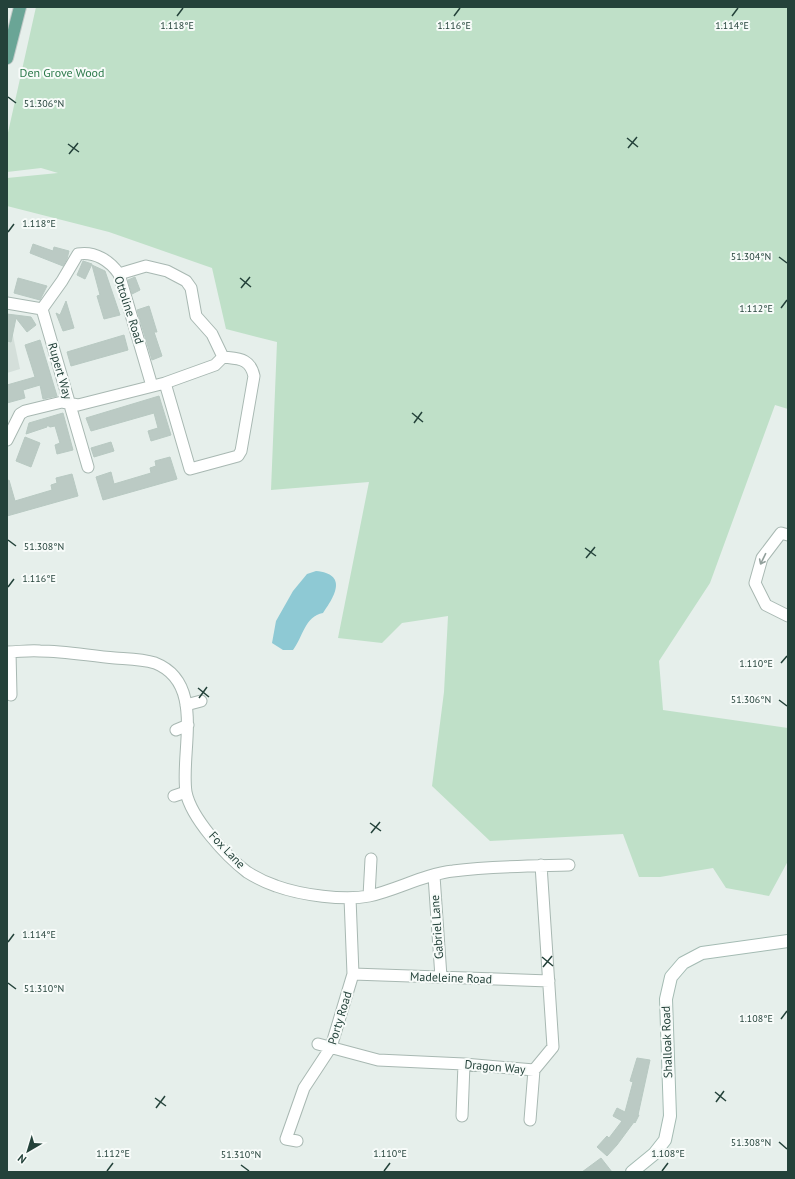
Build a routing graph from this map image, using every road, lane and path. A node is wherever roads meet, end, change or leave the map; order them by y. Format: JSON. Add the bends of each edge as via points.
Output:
{"nodes":[{"id":1,"x":20,"y":7,"type":"edge"},
{"id":2,"x":7,"y":58,"type":"edge"},
{"id":3,"x":119,"y":274,"type":"junction"},
{"id":4,"x":7,"y":303,"type":"edge"},
{"id":5,"x":42,"y":309,"type":"junction"},
{"id":6,"x":223,"y":357,"type":"junction"},
{"id":7,"x":165,"y":383,"type":"junction"},
{"id":8,"x":152,"y":386,"type":"junction"},
{"id":9,"x":69,"y":403,"type":"junction"},
{"id":10,"x":7,"y":440,"type":"edge"},
{"id":11,"x":88,"y":467,"type":"dead end"},
{"id":12,"x":788,"y":535,"type":"edge"},
{"id":13,"x":788,"y":616,"type":"edge"},
{"id":14,"x":8,"y":652,"type":"edge"},
{"id":15,"x":11,"y":695,"type":"dead end"},
{"id":16,"x":201,"y":701,"type":"dead end"},
{"id":17,"x":186,"y":705,"type":"junction"},
{"id":18,"x":188,"y":725,"type":"junction"},
{"id":19,"x":176,"y":730,"type":"dead end"},
{"id":20,"x":186,"y":792,"type":"junction"},
{"id":21,"x":174,"y":796,"type":"dead end"},
{"id":22,"x":371,"y":859,"type":"dead end"},
{"id":23,"x":569,"y":865,"type":"dead end"},
{"id":24,"x":541,"y":866,"type":"junction"},
{"id":25,"x":434,"y":876,"type":"junction"},
{"id":26,"x":369,"y":896,"type":"junction"},
{"id":27,"x":350,"y":898,"type":"junction"},
{"id":28,"x":788,"y":941,"type":"edge"},
{"id":29,"x":353,"y":974,"type":"junction"},
{"id":30,"x":441,"y":977,"type":"junction"},
{"id":31,"x":549,"y":981,"type":"junction"},
{"id":32,"x":318,"y":1044,"type":"dead end"},
{"id":33,"x":331,"y":1048,"type":"junction"},
{"id":34,"x":464,"y":1064,"type":"junction"},
{"id":35,"x":534,"y":1070,"type":"junction"},
{"id":36,"x":462,"y":1116,"type":"dead end"},
{"id":37,"x":530,"y":1120,"type":"dead end"},
{"id":38,"x":297,"y":1141,"type":"dead end"},
{"id":39,"x":632,"y":1172,"type":"edge"}],
"edges":[{"from":1,"to":2,"type":"main road"},
{"from":3,"to":5,"type":"street","name":"Ottoline Road","via":[[112,264],[99,257],[86,252],[78,254]]},
{"from":3,"to":6,"type":"street","via":[[146,266],[167,271],[186,281],[191,288],[196,316],[212,334]]},
{"from":3,"to":8,"type":"street","name":"Ottoline Road"},
{"from":4,"to":5,"type":"street"},
{"from":5,"to":9,"type":"street","name":"Rupert Way"},
{"from":6,"to":7,"type":"street","via":[[215,365]]},
{"from":6,"to":7,"type":"street","via":[[244,360],[252,367],[254,376],[242,451],[238,456],[190,469]]},
{"from":7,"to":8,"type":"street"},
{"from":8,"to":9,"type":"street","via":[[78,405]]},
{"from":9,"to":10,"type":"street","via":[[62,402],[25,411],[20,414]]},
{"from":9,"to":11,"type":"street","name":"Rupert Way"},
{"from":12,"to":13,"type":"street","one_way":true,"via":[[781,533],[762,558],[755,583],[766,604]]},
{"from":14,"to":15,"type":"street","name":"Fox Lane"},
{"from":14,"to":17,"type":"street","name":"Fox Lane","via":[[41,650],[138,659],[156,664],[172,674],[180,686]]},
{"from":16,"to":17,"type":"street"},
{"from":17,"to":18,"type":"street","name":"Fox Lane"},
{"from":18,"to":19,"type":"street"},
{"from":18,"to":20,"type":"street","name":"Fox Lane"},
{"from":20,"to":21,"type":"street"},
{"from":20,"to":27,"type":"street","name":"Fox Lane","via":[[192,809],[205,827],[229,856],[248,872],[276,886],[306,893]]},
{"from":22,"to":26,"type":"street"},
{"from":23,"to":24,"type":"street","name":"Fox Lane"},
{"from":24,"to":25,"type":"street","name":"Fox Lane","via":[[451,871]]},
{"from":24,"to":31,"type":"street","name":"Dragon Way"},
{"from":25,"to":26,"type":"street","name":"Fox Lane"},
{"from":25,"to":30,"type":"street","name":"Gabriel Lane"},
{"from":26,"to":27,"type":"street","name":"Fox Lane"},
{"from":27,"to":29,"type":"street","name":"Porty Road"},
{"from":28,"to":39,"type":"street","name":"Shalloak Road","via":[[702,953],[682,963],[671,977],[666,999],[670,1116],[665,1140],[654,1154]]},
{"from":29,"to":30,"type":"street","name":"Madeleine Road"},
{"from":29,"to":33,"type":"street","name":"Porty Road"},
{"from":30,"to":31,"type":"street","name":"Madeleine Road"},
{"from":31,"to":35,"type":"street","name":"Dragon Way","via":[[553,1047]]},
{"from":32,"to":33,"type":"street","name":"Dragon Way"},
{"from":33,"to":34,"type":"street","name":"Dragon Way","via":[[378,1060]]},
{"from":33,"to":38,"type":"street","name":"Porty Road","via":[[304,1088],[286,1139]]},
{"from":34,"to":35,"type":"street","name":"Dragon Way"},
{"from":34,"to":36,"type":"street"},
{"from":35,"to":37,"type":"street"}]}
